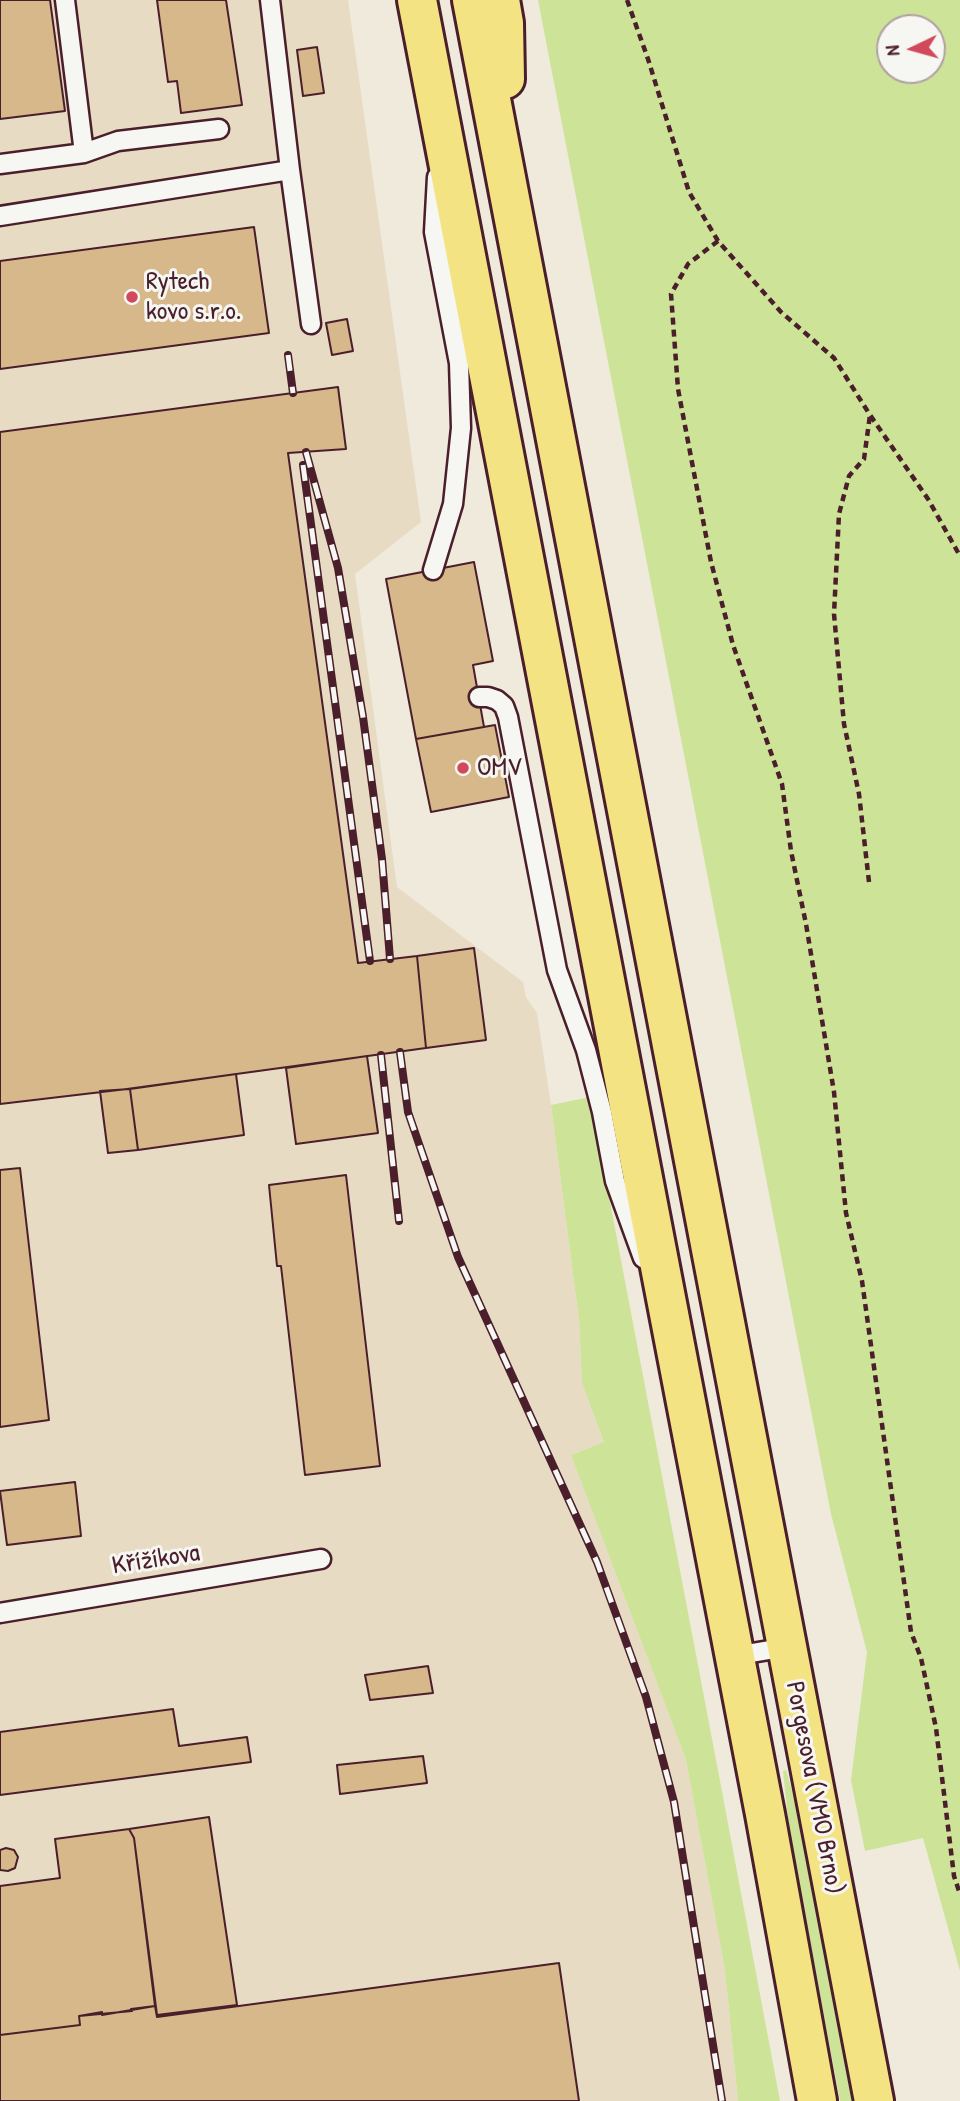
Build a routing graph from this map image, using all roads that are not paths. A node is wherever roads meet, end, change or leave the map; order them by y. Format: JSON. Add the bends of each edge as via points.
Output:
{"nodes":[{"id":1,"x":65,"y":0,"type":"edge"},
{"id":2,"x":270,"y":0,"type":"edge"},
{"id":3,"x":417,"y":0,"type":"edge"},
{"id":4,"x":472,"y":0,"type":"edge"},
{"id":5,"x":500,"y":0,"type":"edge"},
{"id":6,"x":441,"y":124,"type":"junction"},
{"id":7,"x":219,"y":129,"type":"dead end"},
{"id":8,"x":85,"y":153,"type":"junction"},
{"id":9,"x":0,"y":164,"type":"edge"},
{"id":10,"x":290,"y":170,"type":"junction"},
{"id":11,"x":505,"y":176,"type":"junction"},
{"id":12,"x":0,"y":216,"type":"edge"},
{"id":13,"x":311,"y":324,"type":"dead end"},
{"id":14,"x":433,"y":570,"type":"dead end"},
{"id":15,"x":479,"y":697,"type":"dead end"},
{"id":16,"x":677,"y":1355,"type":"junction"},
{"id":17,"x":321,"y":1559,"type":"dead end"},
{"id":18,"x":0,"y":1613,"type":"edge"},
{"id":19,"x":787,"y":1647,"type":"junction"},
{"id":20,"x":734,"y":1656,"type":"junction"},
{"id":21,"x":817,"y":2101,"type":"edge"},
{"id":22,"x":874,"y":2101,"type":"edge"}],
"edges":[{"from":1,"to":8,"type":"lane"},
{"from":2,"to":10,"type":"lane"},
{"from":3,"to":6,"type":"highway"},
{"from":4,"to":11,"type":"highway"},
{"from":5,"to":11,"type":"highway"},
{"from":6,"to":14,"type":"lane","via":[[434,232],[459,363],[461,428],[453,504]]},
{"from":6,"to":16,"type":"highway"},
{"from":7,"to":8,"type":"lane","via":[[118,141]]},
{"from":8,"to":9,"type":"lane"},
{"from":10,"to":12,"type":"lane"},
{"from":10,"to":13,"type":"lane"},
{"from":11,"to":19,"type":"highway","name":"Porgesova (VMO Brno)"},
{"from":15,"to":16,"type":"lane","via":[[497,700],[508,717],[557,970],[595,1081],[615,1181]]},
{"from":16,"to":20,"type":"highway"},
{"from":17,"to":18,"type":"lane","name":"Křížíkova"},
{"from":19,"to":20,"type":"lane"},
{"from":19,"to":22,"type":"highway","name":"Porgesova (VMO Brno)"},
{"from":20,"to":21,"type":"highway"}]}
